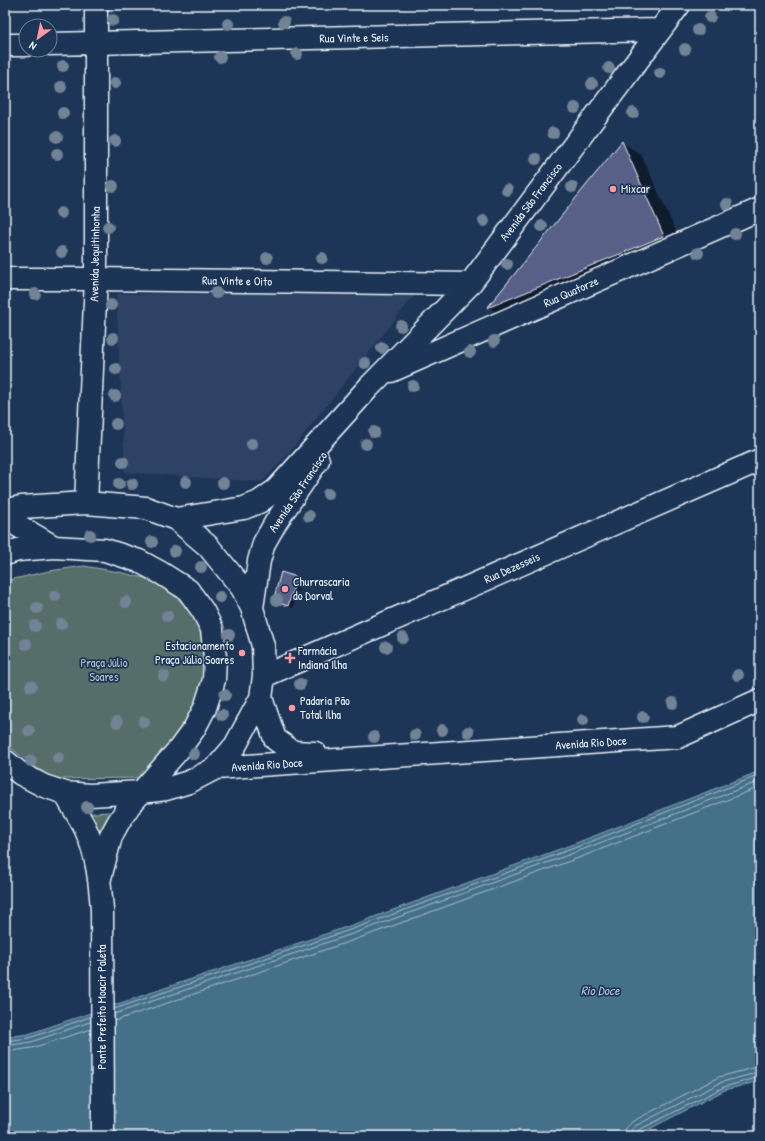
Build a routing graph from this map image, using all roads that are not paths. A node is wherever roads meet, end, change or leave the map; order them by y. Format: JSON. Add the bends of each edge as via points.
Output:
{"nodes":[{"id":1,"x":96,"y":5,"type":"edge"},
{"id":2,"x":678,"y":5,"type":"edge"},
{"id":3,"x":658,"y":30,"type":"junction"},
{"id":4,"x":58,"y":44,"type":"edge"},
{"id":5,"x":96,"y":44,"type":"junction"},
{"id":6,"x":5,"y":45,"type":"edge"},
{"id":7,"x":18,"y":45,"type":"edge"},
{"id":8,"x":760,"y":209,"type":"edge"},
{"id":9,"x":5,"y":279,"type":"edge"},
{"id":10,"x":96,"y":279,"type":"junction"},
{"id":11,"x":470,"y":284,"type":"junction"},
{"id":12,"x":375,"y":381,"type":"junction"},
{"id":13,"x":760,"y":460,"type":"edge"},
{"id":14,"x":86,"y":502,"type":"junction"},
{"id":15,"x":5,"y":510,"type":"edge"},
{"id":16,"x":5,"y":518,"type":"edge"},
{"id":17,"x":176,"y":519,"type":"junction"},
{"id":18,"x":54,"y":547,"type":"junction"},
{"id":19,"x":5,"y":554,"type":"edge"},
{"id":20,"x":252,"y":608,"type":"junction"},
{"id":21,"x":264,"y":676,"type":"junction"},
{"id":22,"x":260,"y":698,"type":"junction"},
{"id":23,"x":760,"y":700,"type":"edge"},
{"id":24,"x":414,"y":755,"type":"junction"},
{"id":25,"x":216,"y":768,"type":"junction"},
{"id":26,"x":10,"y":769,"type":"edge"},
{"id":27,"x":141,"y":792,"type":"junction"},
{"id":28,"x":65,"y":793,"type":"junction"},
{"id":29,"x":100,"y":878,"type":"junction"},
{"id":30,"x":103,"y":1136,"type":"edge"}],
"edges":[{"from":1,"to":5,"type":"street","name":"Avenida Jequitinhonha"},
{"from":2,"to":3,"type":"street","name":"Avenida São Francisco"},
{"from":3,"to":5,"type":"street","name":"Rua Vinte e Seis"},
{"from":3,"to":11,"type":"street","name":"Avenida São Francisco"},
{"from":4,"to":5,"type":"street","name":"Rua Vinte e Seis"},
{"from":5,"to":10,"type":"street","name":"Avenida Jequitinhonha"},
{"from":6,"to":7,"type":"street"},
{"from":8,"to":12,"type":"street","name":"Rua Quatorze"},
{"from":9,"to":10,"type":"street","name":"Rua Vinte e Oito"},
{"from":10,"to":11,"type":"street","name":"Rua Vinte e Oito"},
{"from":10,"to":14,"type":"street","name":"Avenida Jequitinhonha"},
{"from":11,"to":12,"type":"street","name":"Avenida São Francisco"},
{"from":12,"to":17,"type":"street","name":"Avenida São Francisco","via":[[276,490],[259,502],[244,508]]},
{"from":12,"to":20,"type":"street","name":"Avenida São Francisco","via":[[268,536],[259,561]]},
{"from":13,"to":21,"type":"street","name":"Rua Dezesseis"},
{"from":14,"to":15,"type":"street"},
{"from":14,"to":17,"type":"street","via":[[146,508]]},
{"from":16,"to":18,"type":"street"},
{"from":17,"to":20,"type":"street","via":[[208,546],[242,588]]},
{"from":18,"to":19,"type":"street","via":[[18,550]]},
{"from":18,"to":27,"type":"street","via":[[105,550],[161,573],[188,590],[212,629],[214,680],[205,708],[180,748]]},
{"from":20,"to":21,"type":"street","via":[[263,646]]},
{"from":21,"to":22,"type":"street"},
{"from":22,"to":24,"type":"street","name":"Avenida Rio Doce","via":[[275,739],[293,752]]},
{"from":22,"to":25,"type":"street","via":[[235,746]]},
{"from":23,"to":24,"type":"street","name":"Avenida Rio Doce","via":[[678,737]]},
{"from":24,"to":25,"type":"street","name":"Avenida Rio Doce"},
{"from":25,"to":27,"type":"street","via":[[189,782],[166,789]]},
{"from":26,"to":28,"type":"street"},
{"from":27,"to":28,"type":"street","via":[[90,795]]},
{"from":27,"to":29,"type":"street","name":"Ponte Prefeito Moacir Paleta","via":[[129,806],[111,836]]},
{"from":28,"to":29,"type":"street","name":"Ponte Prefeito Moacir Paleta","via":[[85,828]]},
{"from":29,"to":30,"type":"street","name":"Ponte Prefeito Moacir Paleta"}]}
